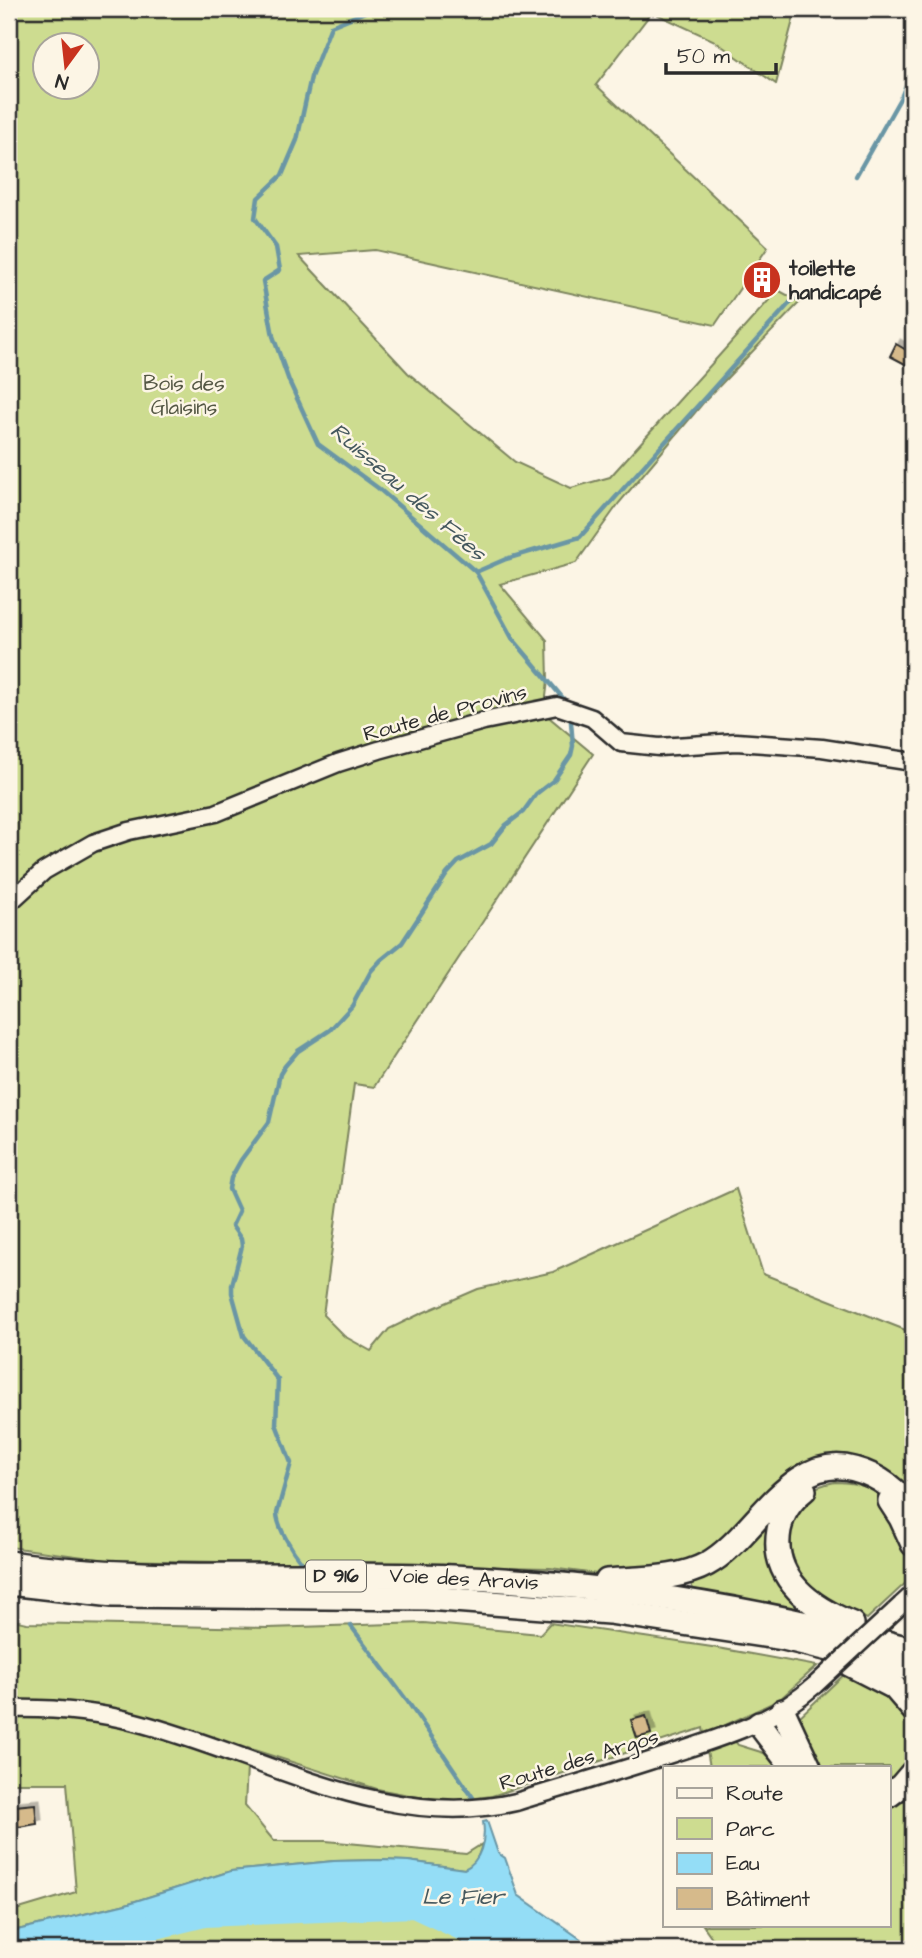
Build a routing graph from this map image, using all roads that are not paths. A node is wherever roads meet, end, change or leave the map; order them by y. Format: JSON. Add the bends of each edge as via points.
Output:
{"nodes":[{"id":1,"x":913,"y":762,"type":"edge"},
{"id":2,"x":9,"y":902,"type":"edge"},
{"id":3,"x":913,"y":1512,"type":"edge"},
{"id":4,"x":913,"y":1544,"type":"edge"},
{"id":5,"x":9,"y":1563,"type":"edge"},
{"id":6,"x":9,"y":1583,"type":"edge"},
{"id":7,"x":562,"y":1584,"type":"junction"},
{"id":8,"x":907,"y":1600,"type":"edge"},
{"id":9,"x":783,"y":1638,"type":"junction"},
{"id":10,"x":912,"y":1656,"type":"edge"},
{"id":11,"x":9,"y":1709,"type":"edge"},
{"id":12,"x":913,"y":1709,"type":"edge"},
{"id":13,"x":783,"y":1711,"type":"junction"},
{"id":14,"x":759,"y":1724,"type":"junction"},
{"id":15,"x":791,"y":1766,"type":"edge"},
{"id":16,"x":809,"y":1766,"type":"edge"},
{"id":17,"x":913,"y":1772,"type":"edge"},
{"id":18,"x":913,"y":1790,"type":"edge"},
{"id":19,"x":890,"y":1794,"type":"edge"},
{"id":20,"x":890,"y":1806,"type":"edge"}],
"edges":[{"from":1,"to":2,"type":"street","name":"Route de Provins","via":[[773,744],[659,747],[621,743],[592,718],[557,706],[484,720],[379,750],[216,813],[93,843],[44,871]]},
{"from":3,"to":7,"type":"highway","via":[[896,1491],[869,1473],[848,1467],[823,1469],[784,1491],[729,1548],[699,1568],[664,1576]]},
{"from":4,"to":10,"type":"highway","via":[[894,1506],[881,1494],[864,1484],[836,1479],[810,1487],[789,1504],[779,1527],[781,1565],[803,1596]]},
{"from":5,"to":7,"type":"highway","name":"Voie des Aravis","number":"D 916","via":[[111,1574],[453,1577]]},
{"from":6,"to":9,"type":"highway","name":"Voie des Aravis","number":"D 916","via":[[113,1595],[482,1601],[609,1612]]},
{"from":7,"to":10,"type":"highway","name":"Voie des Aravis","number":"D 916","via":[[764,1614]]},
{"from":8,"to":13,"type":"street","name":"Route des Argos","bridge":true},
{"from":9,"to":10,"type":"highway","name":"Voie des Aravis","number":"D 916"},
{"from":9,"to":12,"type":"highway","via":[[887,1682]]},
{"from":11,"to":14,"type":"street","name":"Route des Argos","via":[[81,1710],[138,1723],[365,1797],[416,1808],[461,1809],[497,1806],[612,1774]]},
{"from":13,"to":14,"type":"street","name":"Route des Argos"},
{"from":13,"to":16,"type":"highway"},
{"from":14,"to":15,"type":"highway"},
{"from":17,"to":19,"type":"highway"},
{"from":18,"to":20,"type":"highway"}]}
